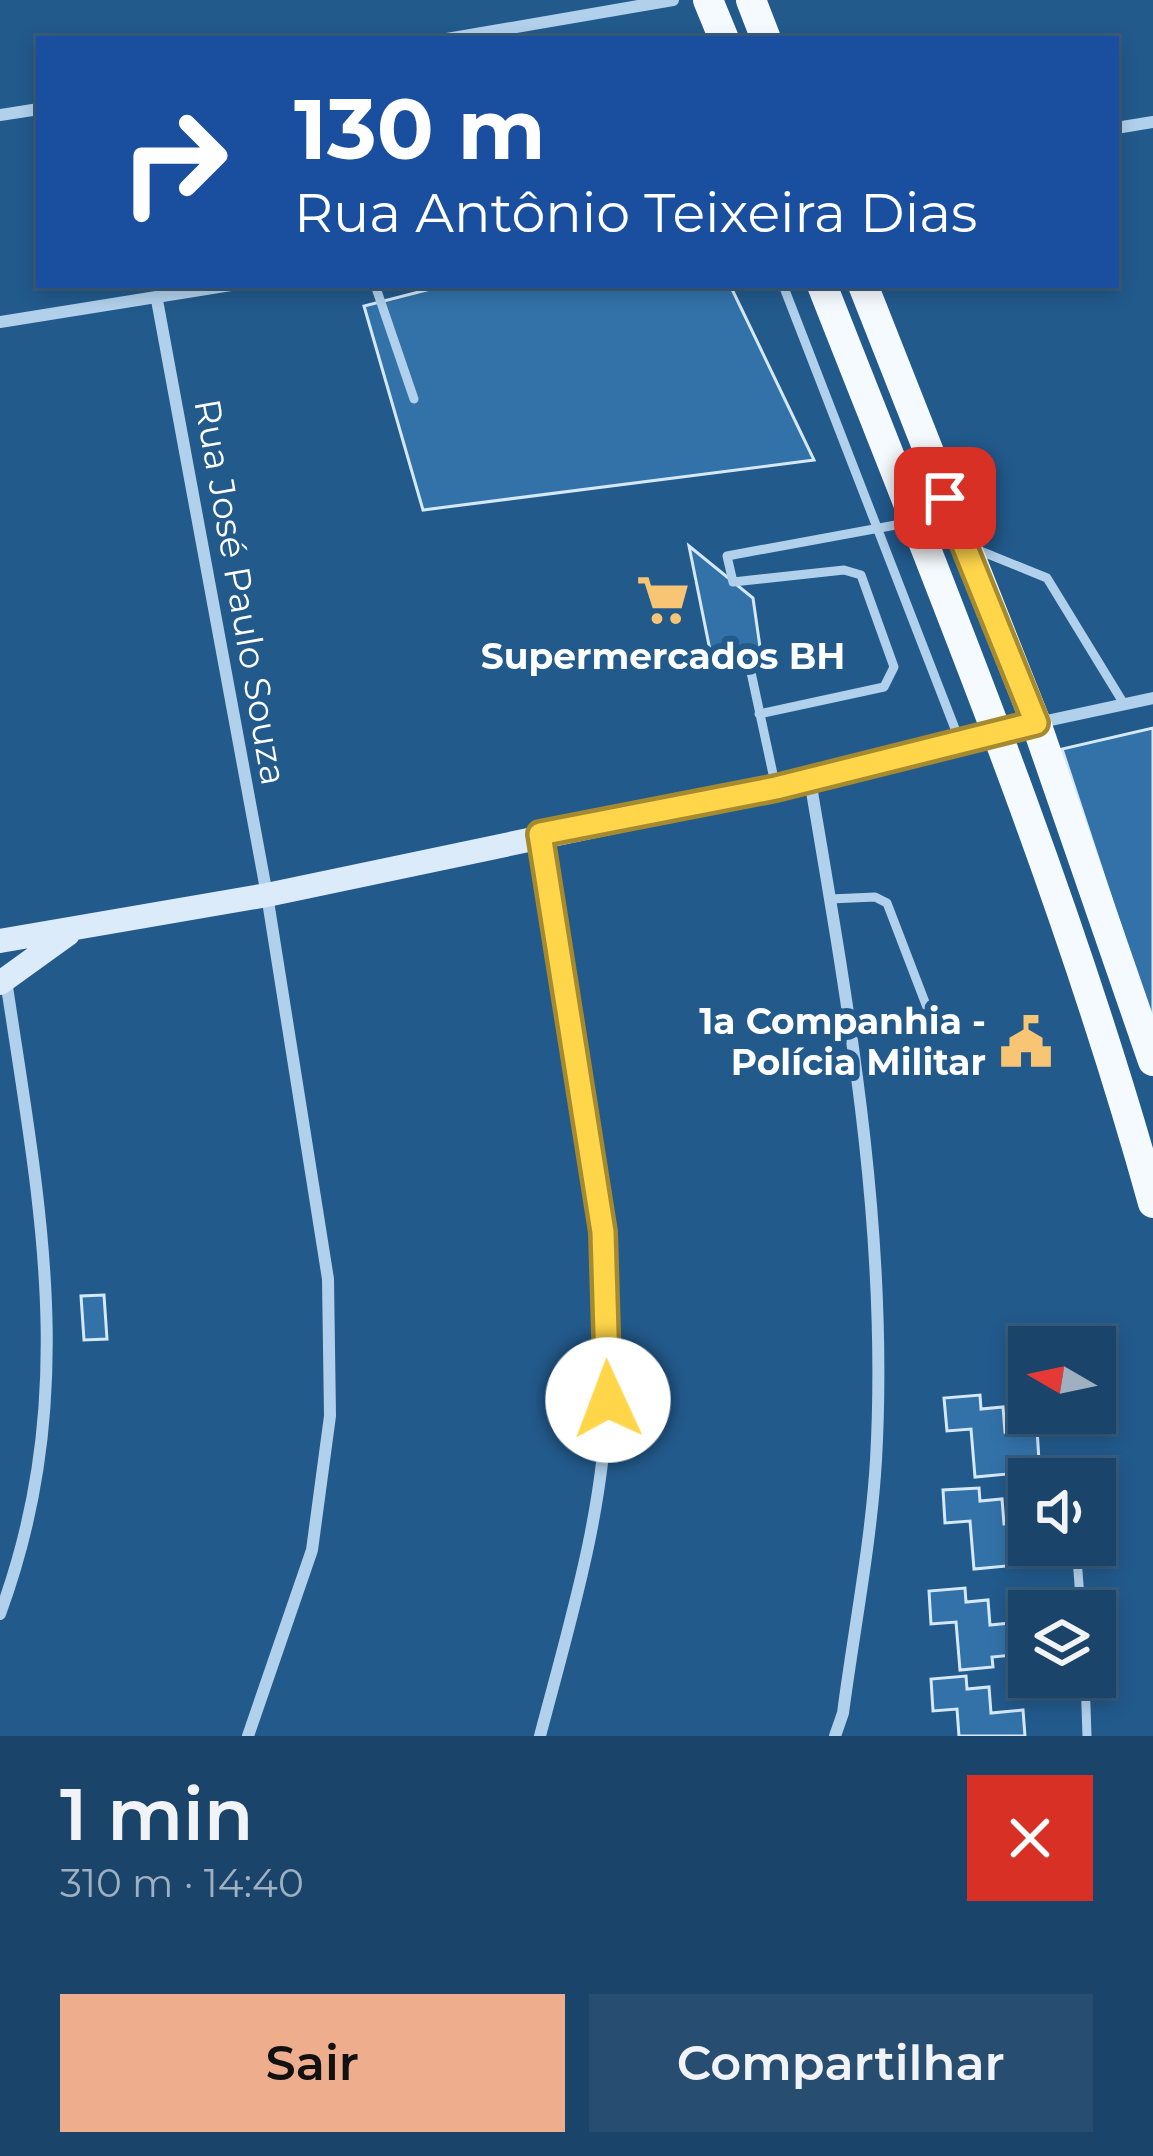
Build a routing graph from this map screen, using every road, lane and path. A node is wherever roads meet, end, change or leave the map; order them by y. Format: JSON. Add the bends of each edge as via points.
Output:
{"nodes":[{"id":1,"x":674,"y":0,"type":"edge"},
{"id":2,"x":708,"y":0,"type":"edge"},
{"id":3,"x":751,"y":0,"type":"edge"},
{"id":4,"x":464,"y":36,"type":"edge"},
{"id":5,"x":723,"y":36,"type":"edge"},
{"id":6,"x":765,"y":36,"type":"edge"},
{"id":7,"x":36,"y":109,"type":"edge"},
{"id":8,"x":0,"y":115,"type":"edge"},
{"id":9,"x":1153,"y":122,"type":"edge"},
{"id":10,"x":1119,"y":128,"type":"edge"},
{"id":11,"x":217,"y":288,"type":"edge"},
{"id":12,"x":376,"y":288,"type":"edge"},
{"id":13,"x":784,"y":288,"type":"edge"},
{"id":14,"x":823,"y":288,"type":"edge"},
{"id":15,"x":863,"y":288,"type":"edge"},
{"id":16,"x":157,"y":301,"type":"junction"},
{"id":17,"x":0,"y":322,"type":"edge"},
{"id":18,"x":414,"y":399,"type":"dead end"},
{"id":19,"x":915,"y":522,"type":"junction"},
{"id":20,"x":879,"y":527,"type":"junction"},
{"id":21,"x":963,"y":544,"type":"junction"},
{"id":22,"x":749,"y":663,"type":"dead end"},
{"id":23,"x":1153,"y":698,"type":"edge"},
{"id":24,"x":1124,"y":704,"type":"junction"},
{"id":25,"x":760,"y":714,"type":"junction"},
{"id":26,"x":1036,"y":723,"type":"junction"},
{"id":27,"x":998,"y":731,"type":"junction"},
{"id":28,"x":961,"y":742,"type":"junction"},
{"id":29,"x":810,"y":779,"type":"junction"},
{"id":30,"x":776,"y":788,"type":"junction"},
{"id":31,"x":540,"y":834,"type":"junction"},
{"id":32,"x":267,"y":895,"type":"junction"},
{"id":33,"x":830,"y":899,"type":"junction"},
{"id":34,"x":75,"y":929,"type":"junction"},
{"id":35,"x":0,"y":944,"type":"edge"},
{"id":36,"x":3,"y":981,"type":"edge"},
{"id":37,"x":928,"y":1010,"type":"dead end"},
{"id":38,"x":1153,"y":1061,"type":"edge"},
{"id":39,"x":1153,"y":1203,"type":"edge"},
{"id":40,"x":0,"y":1614,"type":"edge"},
{"id":41,"x":1086,"y":1698,"type":"edge"},
{"id":42,"x":248,"y":1736,"type":"edge"},
{"id":43,"x":540,"y":1736,"type":"edge"},
{"id":44,"x":835,"y":1736,"type":"edge"},
{"id":45,"x":1087,"y":1736,"type":"edge"}],
"edges":[{"from":1,"to":4,"type":"street"},
{"from":2,"to":5,"type":"main road"},
{"from":3,"to":6,"type":"main road"},
{"from":7,"to":8,"type":"street"},
{"from":9,"to":10,"type":"street"},
{"from":11,"to":16,"type":"street"},
{"from":12,"to":18,"type":"lane"},
{"from":13,"to":20,"type":"lane"},
{"from":14,"to":19,"type":"main road"},
{"from":15,"to":21,"type":"main road"},
{"from":16,"to":17,"type":"street"},
{"from":16,"to":32,"type":"street","name":"Rua José Paulo Souza"},
{"from":19,"to":20,"type":"lane"},
{"from":19,"to":27,"type":"main road"},
{"from":20,"to":25,"type":"lane","via":[[727,556],[733,582],[861,575],[894,667],[884,687]]},
{"from":20,"to":28,"type":"lane"},
{"from":21,"to":24,"type":"lane","via":[[1047,578]]},
{"from":21,"to":26,"type":"main road"},
{"from":22,"to":25,"type":"lane"},
{"from":23,"to":24,"type":"street"},
{"from":24,"to":26,"type":"street"},
{"from":25,"to":30,"type":"lane"},
{"from":26,"to":27,"type":"main road"},
{"from":26,"to":38,"type":"main road"},
{"from":27,"to":28,"type":"main road"},
{"from":27,"to":39,"type":"main road","via":[[1108,1040]]},
{"from":28,"to":29,"type":"main road"},
{"from":29,"to":30,"type":"main road"},
{"from":29,"to":33,"type":"street"},
{"from":30,"to":31,"type":"main road"},
{"from":31,"to":32,"type":"main road"},
{"from":31,"to":43,"type":"street","via":[[603,1232],[608,1400],[590,1543]]},
{"from":32,"to":34,"type":"main road"},
{"from":32,"to":42,"type":"street","name":"Rua José Paulo Souza","via":[[328,1279],[330,1416],[312,1550]]},
{"from":33,"to":37,"type":"lane","via":[[887,903]]},
{"from":33,"to":44,"type":"street","via":[[865,1103],[876,1460]]},
{"from":34,"to":35,"type":"main road"},
{"from":34,"to":36,"type":"main road"},
{"from":35,"to":36,"type":"main road"},
{"from":36,"to":40,"type":"street","via":[[47,1249],[46,1385],[25,1546]]},
{"from":41,"to":45,"type":"lane"}]}
